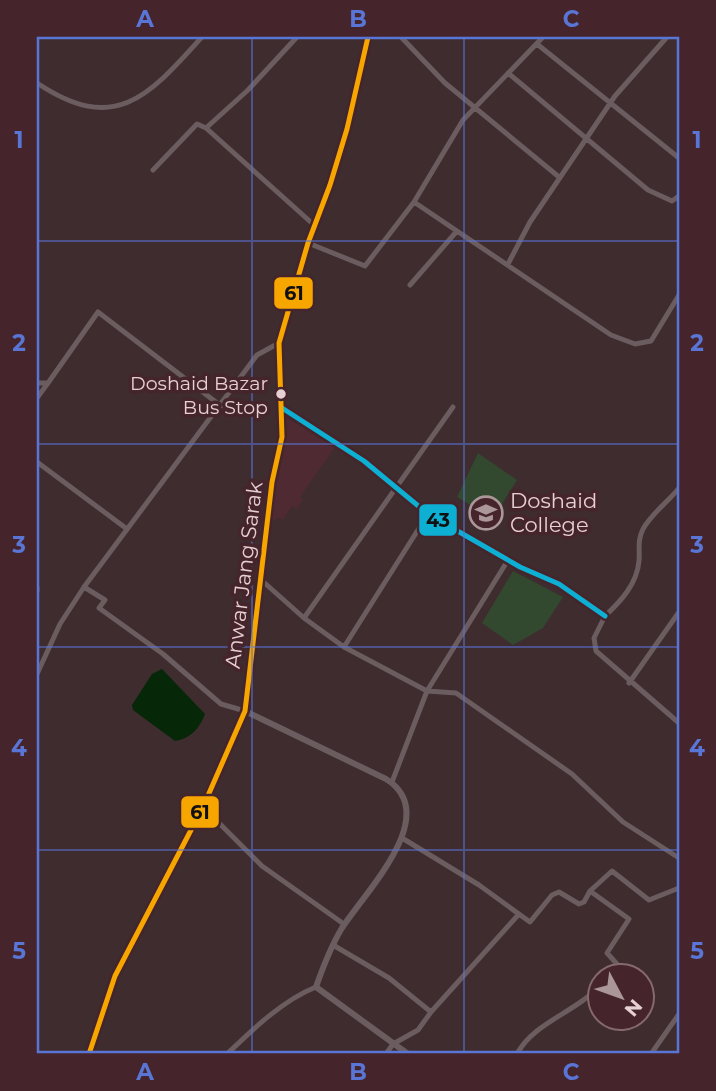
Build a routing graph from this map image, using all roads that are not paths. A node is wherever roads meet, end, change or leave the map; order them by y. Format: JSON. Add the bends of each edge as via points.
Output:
{"nodes":[{"id":1,"x":202,"y":37,"type":"edge"},
{"id":2,"x":297,"y":37,"type":"edge"},
{"id":3,"x":368,"y":37,"type":"edge"},
{"id":4,"x":401,"y":37,"type":"edge"},
{"id":5,"x":542,"y":37,"type":"edge"},
{"id":6,"x":667,"y":37,"type":"edge"},
{"id":7,"x":537,"y":44,"type":"junction"},
{"id":8,"x":508,"y":73,"type":"junction"},
{"id":9,"x":37,"y":83,"type":"edge"},
{"id":10,"x":611,"y":106,"type":"junction"},
{"id":11,"x":476,"y":110,"type":"junction"},
{"id":12,"x":206,"y":128,"type":"junction"},
{"id":13,"x":589,"y":137,"type":"junction"},
{"id":14,"x":679,"y":158,"type":"edge"},
{"id":15,"x":153,"y":170,"type":"dead end"},
{"id":16,"x":559,"y":177,"type":"junction"},
{"id":17,"x":679,"y":196,"type":"edge"},
{"id":18,"x":414,"y":202,"type":"junction"},
{"id":19,"x":314,"y":225,"type":"junction"},
{"id":20,"x":457,"y":231,"type":"junction"},
{"id":21,"x":308,"y":243,"type":"junction"},
{"id":22,"x":508,"y":264,"type":"junction"},
{"id":23,"x":410,"y":285,"type":"dead end"},
{"id":24,"x":679,"y":295,"type":"edge"},
{"id":25,"x":279,"y":343,"type":"junction"},
{"id":26,"x":37,"y":383,"type":"edge"},
{"id":27,"x":48,"y":383,"type":"junction"},
{"id":28,"x":37,"y":398,"type":"edge"},
{"id":29,"x":221,"y":405,"type":"junction"},
{"id":30,"x":453,"y":407,"type":"dead end"},
{"id":31,"x":282,"y":408,"type":"junction"},
{"id":32,"x":37,"y":462,"type":"edge"},
{"id":33,"x":679,"y":488,"type":"edge"},
{"id":34,"x":398,"y":489,"type":"junction"},
{"id":35,"x":428,"y":514,"type":"junction"},
{"id":36,"x":127,"y":529,"type":"junction"},
{"id":37,"x":508,"y":560,"type":"junction"},
{"id":38,"x":259,"y":578,"type":"junction"},
{"id":39,"x":85,"y":587,"type":"junction"},
{"id":40,"x":679,"y":612,"type":"edge"},
{"id":41,"x":605,"y":616,"type":"junction"},
{"id":42,"x":304,"y":618,"type":"junction"},
{"id":43,"x":344,"y":647,"type":"junction"},
{"id":44,"x":37,"y":674,"type":"edge"},
{"id":45,"x":629,"y":683,"type":"junction"},
{"id":46,"x":427,"y":691,"type":"junction"},
{"id":47,"x":245,"y":711,"type":"junction"},
{"id":48,"x":679,"y":723,"type":"edge"},
{"id":49,"x":392,"y":782,"type":"junction"},
{"id":50,"x":202,"y":807,"type":"junction"},
{"id":51,"x":402,"y":838,"type":"junction"},
{"id":52,"x":679,"y":858,"type":"edge"},
{"id":53,"x":679,"y":888,"type":"edge"},
{"id":54,"x":590,"y":891,"type":"junction"},
{"id":55,"x":519,"y":914,"type":"junction"},
{"id":56,"x":341,"y":922,"type":"dead end"},
{"id":57,"x":334,"y":945,"type":"junction"},
{"id":58,"x":615,"y":962,"type":"edge"},
{"id":59,"x":316,"y":987,"type":"junction"},
{"id":60,"x":586,"y":999,"type":"edge"},
{"id":61,"x":431,"y":1012,"type":"junction"},
{"id":62,"x":679,"y":1014,"type":"edge"},
{"id":63,"x":393,"y":1044,"type":"junction"},
{"id":64,"x":89,"y":1054,"type":"edge"},
{"id":65,"x":227,"y":1054,"type":"edge"},
{"id":66,"x":386,"y":1054,"type":"edge"},
{"id":67,"x":408,"y":1054,"type":"edge"},
{"id":68,"x":517,"y":1054,"type":"edge"},
{"id":69,"x":652,"y":1054,"type":"edge"}],
"edges":[{"from":1,"to":9,"type":"street","via":[[166,76],[130,102],[105,110],[77,106]]},
{"from":2,"to":12,"type":"street"},
{"from":3,"to":19,"type":"main road","name":"Anwar Jang Sarak","via":[[347,129]]},
{"from":4,"to":11,"type":"street"},
{"from":5,"to":7,"type":"street"},
{"from":6,"to":10,"type":"street"},
{"from":7,"to":8,"type":"street"},
{"from":7,"to":10,"type":"street"},
{"from":8,"to":11,"type":"street"},
{"from":8,"to":13,"type":"street"},
{"from":10,"to":13,"type":"street"},
{"from":10,"to":14,"type":"street"},
{"from":11,"to":16,"type":"street"},
{"from":11,"to":18,"type":"street","via":[[463,120]]},
{"from":12,"to":15,"type":"street","via":[[197,124]]},
{"from":12,"to":19,"type":"street"},
{"from":13,"to":16,"type":"street"},
{"from":13,"to":17,"type":"street","via":[[648,190],[672,201]]},
{"from":16,"to":22,"type":"street"},
{"from":18,"to":20,"type":"street"},
{"from":18,"to":21,"type":"street","via":[[365,266]]},
{"from":19,"to":21,"type":"main road","name":"Anwar Jang Sarak"},
{"from":20,"to":22,"type":"street"},
{"from":20,"to":23,"type":"street"},
{"from":21,"to":25,"type":"main road","name":"Anwar Jang Sarak"},
{"from":22,"to":24,"type":"street","via":[[611,335],[635,344],[650,341]]},
{"from":25,"to":29,"type":"street","via":[[257,355]]},
{"from":25,"to":31,"type":"main road","name":"Anwar Jang Sarak"},
{"from":26,"to":27,"type":"street"},
{"from":27,"to":28,"type":"street"},
{"from":27,"to":29,"type":"street","via":[[98,312]]},
{"from":29,"to":36,"type":"street"},
{"from":30,"to":34,"type":"street"},
{"from":31,"to":34,"type":"street"},
{"from":31,"to":38,"type":"main road","name":"Anwar Jang Sarak","via":[[282,437]]},
{"from":32,"to":36,"type":"street"},
{"from":33,"to":41,"type":"street","via":[[643,529],[639,562],[626,596]]},
{"from":34,"to":35,"type":"street"},
{"from":34,"to":42,"type":"street"},
{"from":35,"to":37,"type":"street"},
{"from":35,"to":43,"type":"street"},
{"from":36,"to":39,"type":"street"},
{"from":37,"to":41,"type":"street","via":[[559,584]]},
{"from":37,"to":46,"type":"street"},
{"from":38,"to":42,"type":"street"},
{"from":38,"to":47,"type":"main road","name":"Anwar Jang Sarak"},
{"from":39,"to":44,"type":"street","via":[[60,624]]},
{"from":39,"to":47,"type":"street","via":[[105,600],[99,608],[163,654],[220,704]]},
{"from":40,"to":45,"type":"street"},
{"from":41,"to":45,"type":"street","via":[[593,646]]},
{"from":42,"to":43,"type":"street"},
{"from":43,"to":46,"type":"street"},
{"from":45,"to":48,"type":"street"},
{"from":46,"to":49,"type":"street"},
{"from":46,"to":52,"type":"street","via":[[456,692],[572,774],[623,822]]},
{"from":47,"to":49,"type":"street"},
{"from":47,"to":50,"type":"main road","name":"Anwar Jang Sarak"},
{"from":49,"to":51,"type":"street","via":[[402,791],[409,815]]},
{"from":50,"to":56,"type":"street","via":[[262,866]]},
{"from":50,"to":64,"type":"main road","name":"Anwar Jang Sarak","via":[[116,976]]},
{"from":51,"to":55,"type":"street"},
{"from":51,"to":57,"type":"street"},
{"from":53,"to":54,"type":"street","via":[[649,900],[612,871]]},
{"from":54,"to":55,"type":"street","via":[[579,904],[559,892],[552,895],[530,922]]},
{"from":54,"to":58,"type":"street","via":[[629,919],[607,953]]},
{"from":55,"to":61,"type":"street"},
{"from":57,"to":59,"type":"street"},
{"from":57,"to":61,"type":"street","via":[[389,978]]},
{"from":59,"to":63,"type":"street"},
{"from":59,"to":65,"type":"street","via":[[270,1017]]},
{"from":60,"to":68,"type":"street","via":[[538,1030]]},
{"from":61,"to":63,"type":"street","via":[[418,1030]]},
{"from":62,"to":69,"type":"street"},
{"from":63,"to":66,"type":"street"},
{"from":63,"to":67,"type":"street"}]}
